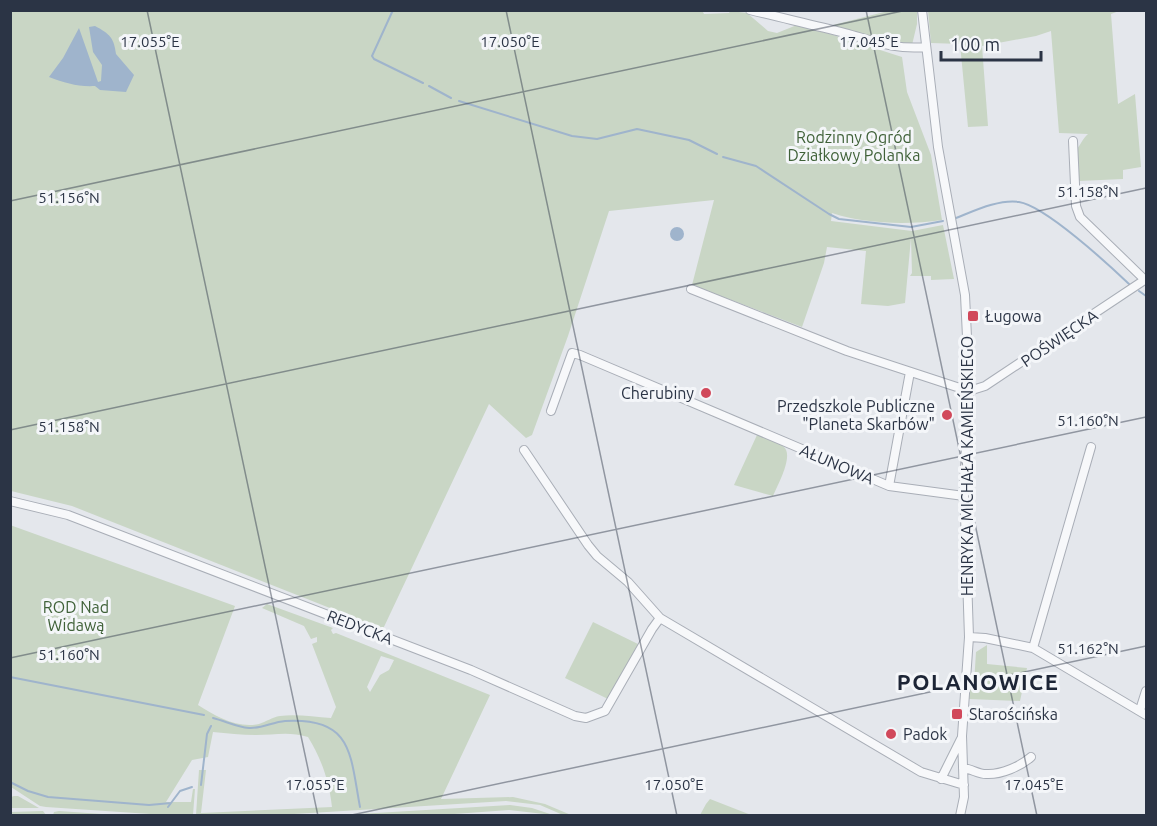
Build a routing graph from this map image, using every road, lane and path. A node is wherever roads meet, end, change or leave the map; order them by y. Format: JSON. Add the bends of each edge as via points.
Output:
{"nodes":[{"id":1,"x":750,"y":10,"type":"edge"},
{"id":2,"x":922,"y":10,"type":"edge"},
{"id":3,"x":926,"y":47,"type":"junction"},
{"id":4,"x":1072,"y":141,"type":"dead end"},
{"id":5,"x":1146,"y":280,"type":"edge"},
{"id":6,"x":692,"y":289,"type":"dead end"},
{"id":7,"x":910,"y":372,"type":"junction"},
{"id":8,"x":969,"y":391,"type":"junction"},
{"id":9,"x":551,"y":411,"type":"dead end"},
{"id":10,"x":1091,"y":447,"type":"dead end"},
{"id":11,"x":524,"y":450,"type":"dead end"},
{"id":12,"x":889,"y":486,"type":"junction"},
{"id":13,"x":964,"y":496,"type":"junction"},
{"id":14,"x":10,"y":501,"type":"edge"},
{"id":15,"x":660,"y":618,"type":"junction"},
{"id":16,"x":969,"y":637,"type":"junction"},
{"id":17,"x":1034,"y":648,"type":"junction"},
{"id":18,"x":1146,"y":691,"type":"edge"},
{"id":19,"x":1143,"y":712,"type":"edge"},
{"id":20,"x":962,"y":736,"type":"junction"},
{"id":21,"x":1031,"y":757,"type":"dead end"},
{"id":22,"x":963,"y":768,"type":"junction"},
{"id":23,"x":941,"y":779,"type":"junction"},
{"id":24,"x":964,"y":785,"type":"junction"},
{"id":25,"x":960,"y":816,"type":"edge"}],
"edges":[{"from":1,"to":3,"type":"street","via":[[891,47]]},
{"from":2,"to":3,"type":"street","name":"HENRYKA MICHAŁA KAMIEŃSKIEGO"},
{"from":3,"to":8,"type":"street","name":"HENRYKA MICHAŁA KAMIEŃSKIEGO","via":[[938,147],[965,295]]},
{"from":4,"to":5,"type":"street","via":[[1080,217]]},
{"from":5,"to":8,"type":"street","name":"POŚWIĘCKA","via":[[985,386]]},
{"from":6,"to":7,"type":"street"},
{"from":7,"to":8,"type":"street"},
{"from":7,"to":12,"type":"street"},
{"from":8,"to":13,"type":"street","name":"HENRYKA MICHAŁA KAMIEŃSKIEGO"},
{"from":9,"to":12,"type":"street","name":"AŁUNOWA","via":[[572,353]]},
{"from":10,"to":17,"type":"street"},
{"from":11,"to":15,"type":"street","via":[[588,545]]},
{"from":12,"to":13,"type":"street","name":"AŁUNOWA"},
{"from":13,"to":16,"type":"street","name":"HENRYKA MICHAŁA KAMIEŃSKIEGO"},
{"from":14,"to":15,"type":"street","name":"REDYCKA","via":[[68,515],[586,718],[605,711]]},
{"from":15,"to":23,"type":"street","via":[[921,772]]},
{"from":16,"to":17,"type":"street"},
{"from":16,"to":20,"type":"street","name":"HENRYKA MICHAŁA KAMIEŃSKIEGO"},
{"from":17,"to":19,"type":"street"},
{"from":18,"to":19,"type":"street"},
{"from":20,"to":22,"type":"street","name":"HENRYKA MICHAŁA KAMIEŃSKIEGO"},
{"from":20,"to":23,"type":"street"},
{"from":21,"to":22,"type":"street","via":[[994,774]]},
{"from":22,"to":24,"type":"street","name":"HENRYKA MICHAŁA KAMIEŃSKIEGO"},
{"from":23,"to":24,"type":"street"},
{"from":24,"to":25,"type":"street","name":"HENRYKA MICHAŁA KAMIEŃSKIEGO"}]}
